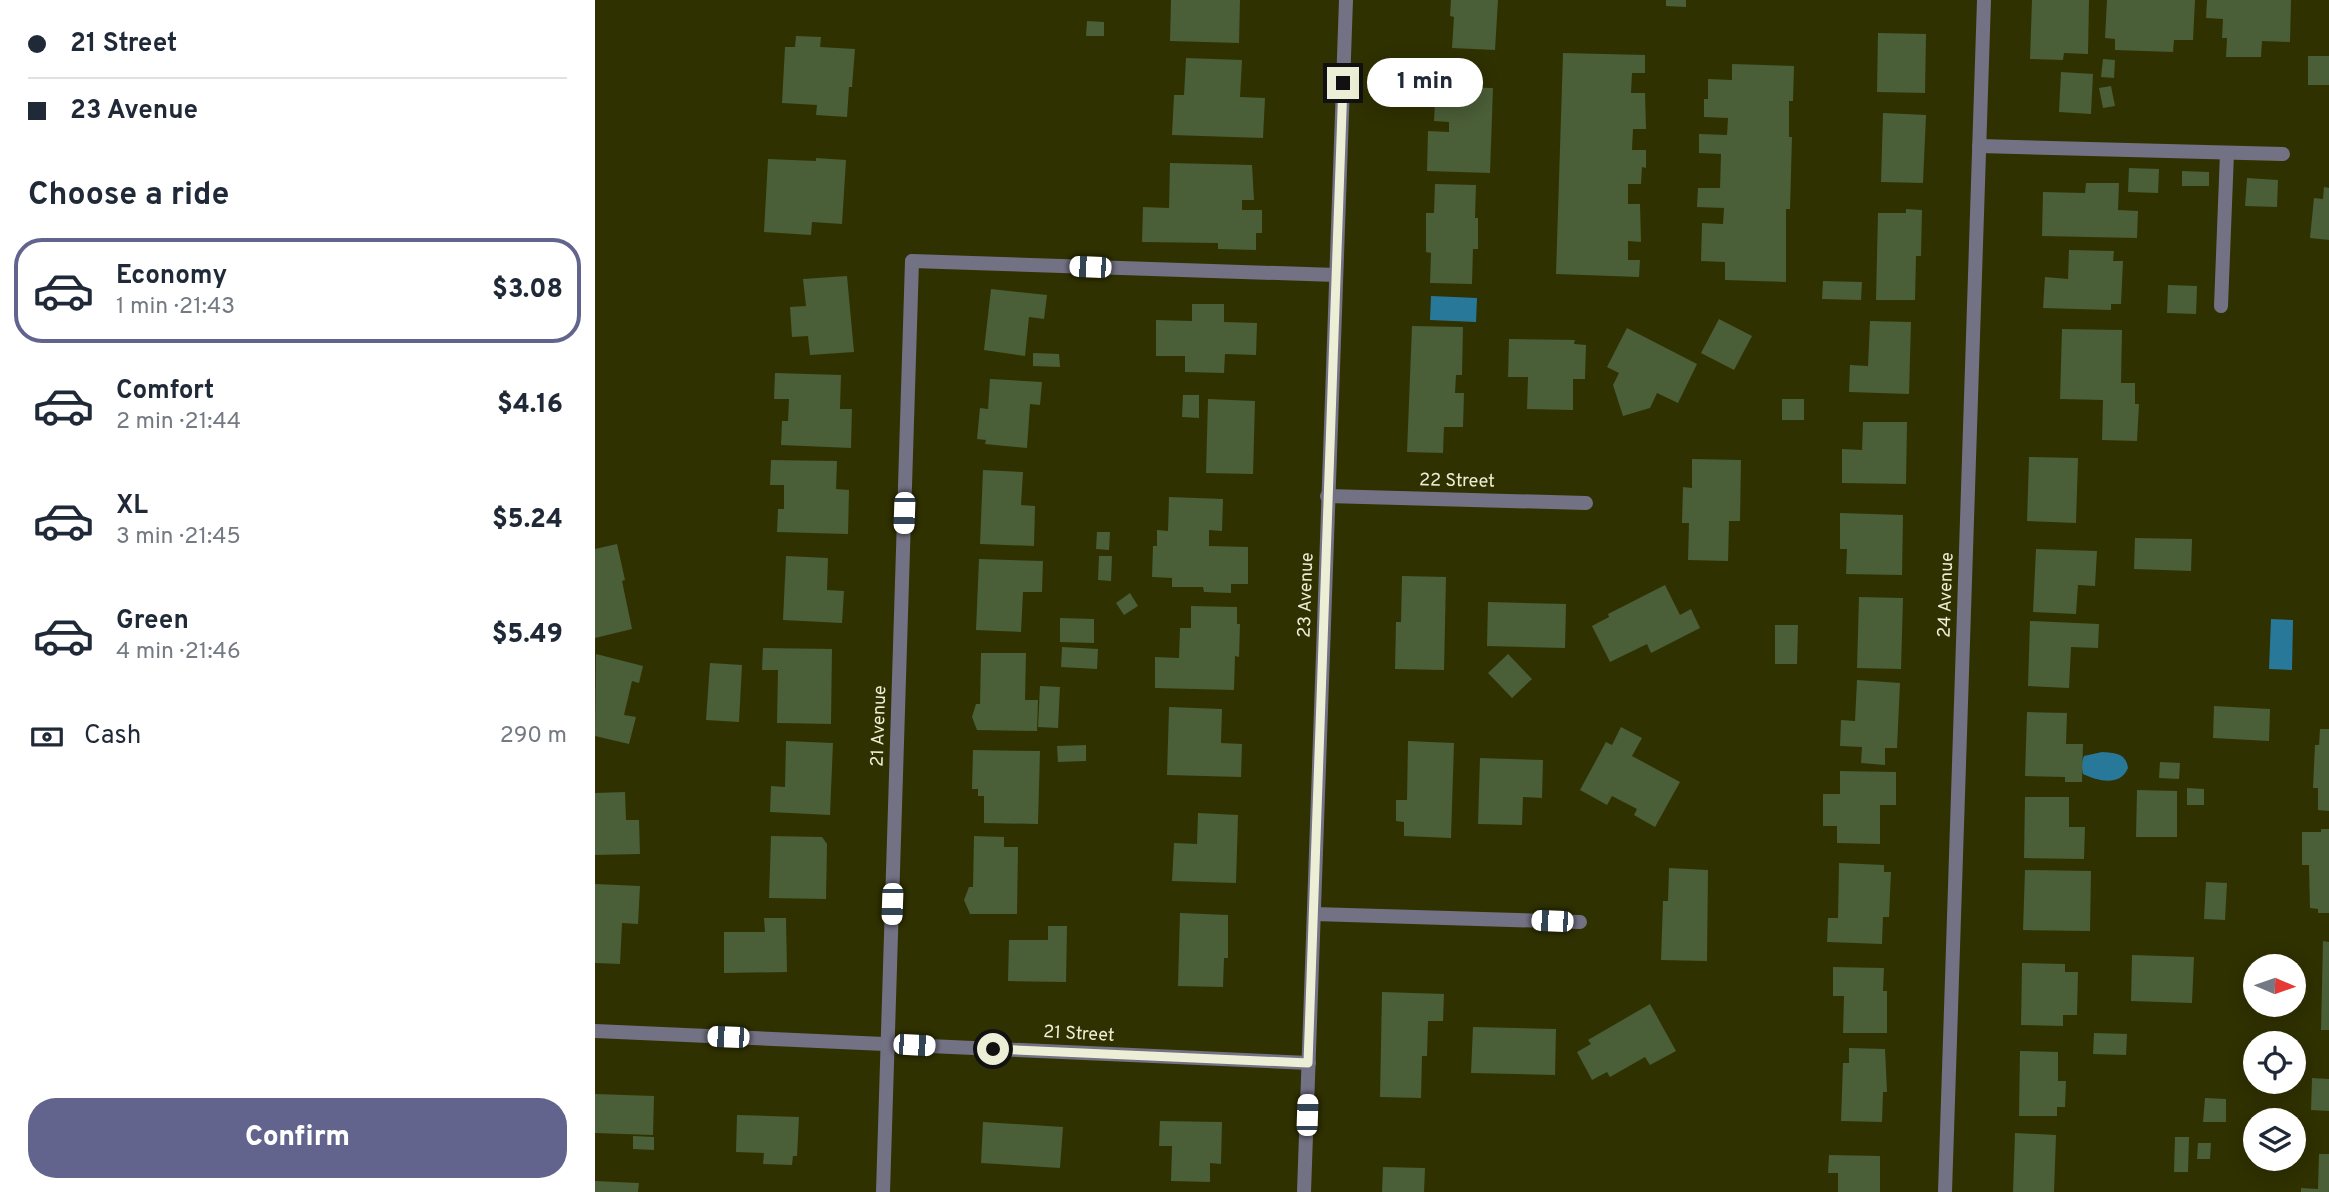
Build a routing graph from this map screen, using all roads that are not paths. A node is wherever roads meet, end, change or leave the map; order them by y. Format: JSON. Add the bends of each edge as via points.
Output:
{"nodes":[{"id":1,"x":1346,"y":0,"type":"edge"},
{"id":2,"x":1984,"y":0,"type":"edge"},
{"id":3,"x":1979,"y":146,"type":"junction"},
{"id":4,"x":2227,"y":153,"type":"junction"},
{"id":5,"x":2283,"y":154,"type":"dead end"},
{"id":6,"x":1336,"y":275,"type":"junction"},
{"id":7,"x":2221,"y":306,"type":"dead end"},
{"id":8,"x":1327,"y":496,"type":"junction"},
{"id":9,"x":1586,"y":503,"type":"dead end"},
{"id":10,"x":1314,"y":914,"type":"junction"},
{"id":11,"x":1580,"y":922,"type":"dead end"},
{"id":12,"x":595,"y":1031,"type":"edge"},
{"id":13,"x":887,"y":1044,"type":"junction"},
{"id":14,"x":1308,"y":1063,"type":"junction"},
{"id":15,"x":883,"y":1192,"type":"edge"},
{"id":16,"x":1304,"y":1192,"type":"edge"},
{"id":17,"x":1945,"y":1192,"type":"edge"}],
"edges":[{"from":1,"to":6,"type":"street","name":"23 Avenue"},
{"from":2,"to":3,"type":"street","name":"24 Avenue"},
{"from":3,"to":4,"type":"street"},
{"from":3,"to":17,"type":"street","name":"24 Avenue"},
{"from":4,"to":5,"type":"street"},
{"from":4,"to":7,"type":"street"},
{"from":6,"to":8,"type":"street","name":"23 Avenue"},
{"from":6,"to":13,"type":"street","name":"21 Avenue","via":[[912,261]]},
{"from":8,"to":9,"type":"street","name":"22 Street"},
{"from":8,"to":10,"type":"street","name":"23 Avenue"},
{"from":10,"to":11,"type":"street"},
{"from":10,"to":14,"type":"street","name":"23 Avenue"},
{"from":12,"to":13,"type":"street","name":"21 Street"},
{"from":13,"to":14,"type":"street","name":"21 Street"},
{"from":13,"to":15,"type":"street","name":"21 Avenue"},
{"from":14,"to":16,"type":"street","name":"23 Avenue"}]}
